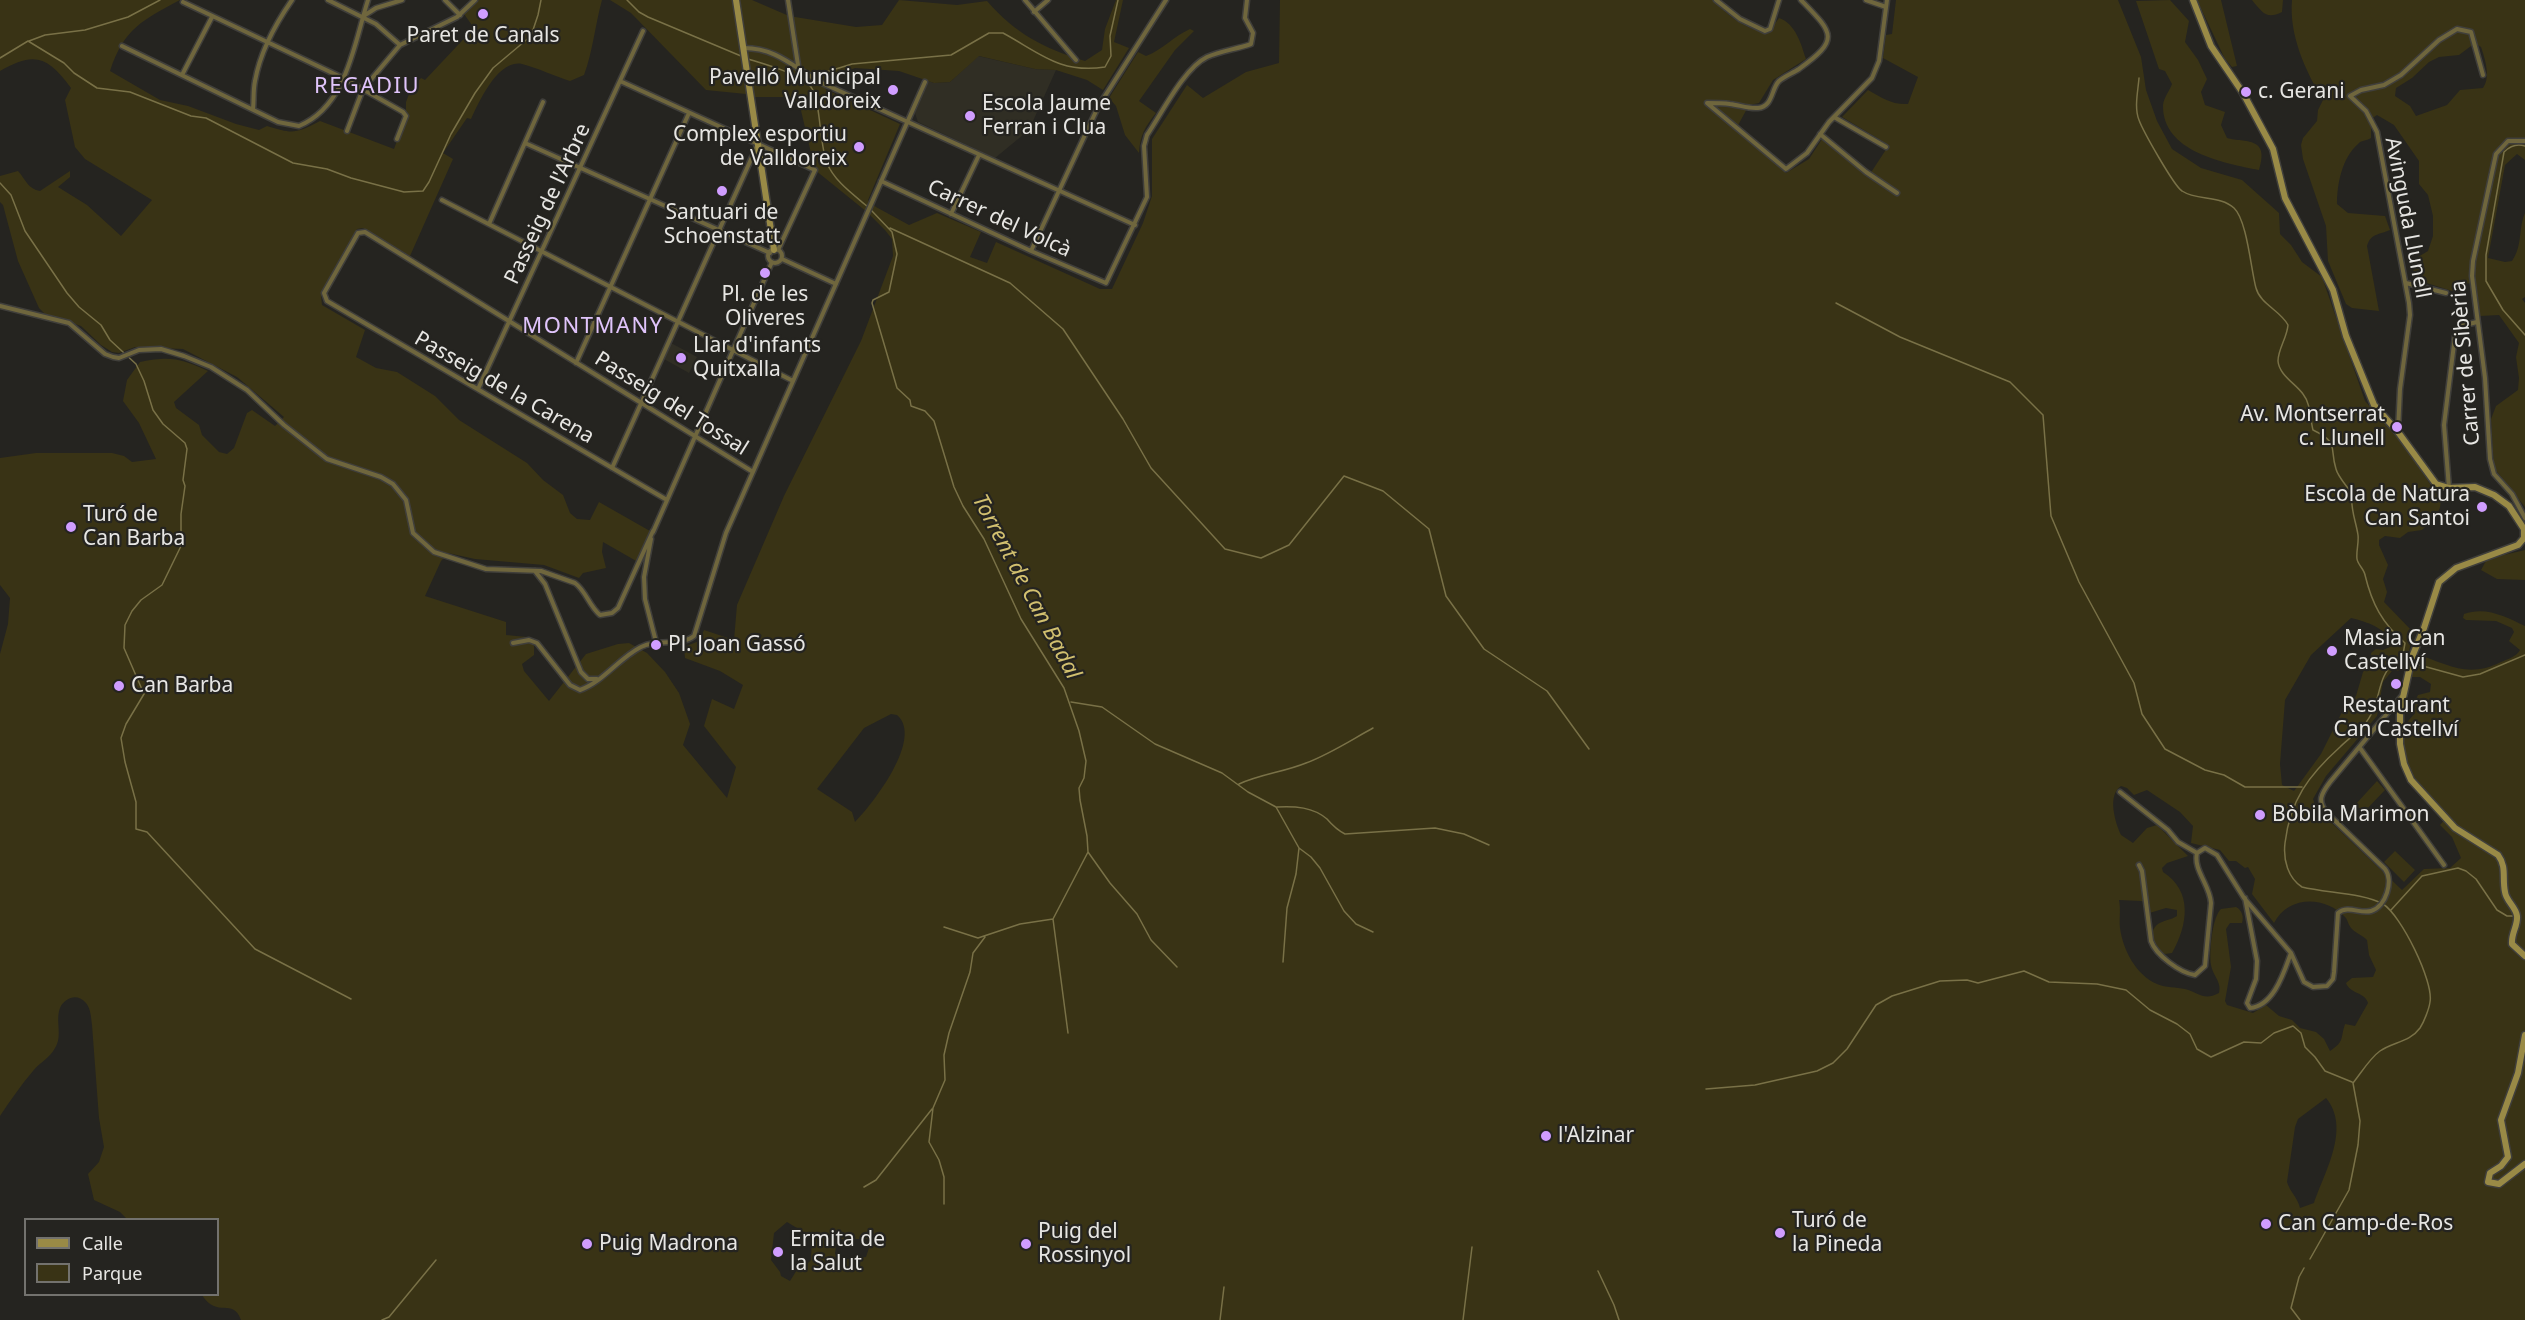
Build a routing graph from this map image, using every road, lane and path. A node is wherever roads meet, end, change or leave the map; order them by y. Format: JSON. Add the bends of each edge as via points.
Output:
{"nodes":[{"id":1,"x":292,"y":0,"type":"edge"},
{"id":2,"x":328,"y":0,"type":"edge"},
{"id":3,"x":368,"y":0,"type":"edge"},
{"id":4,"x":402,"y":0,"type":"edge"},
{"id":5,"x":445,"y":0,"type":"edge"},
{"id":6,"x":475,"y":0,"type":"edge"},
{"id":7,"x":736,"y":0,"type":"edge"},
{"id":8,"x":788,"y":0,"type":"edge"},
{"id":9,"x":1025,"y":0,"type":"edge"},
{"id":10,"x":1048,"y":0,"type":"edge"},
{"id":11,"x":1166,"y":0,"type":"edge"},
{"id":12,"x":1247,"y":0,"type":"edge"},
{"id":13,"x":1716,"y":0,"type":"edge"},
{"id":14,"x":1779,"y":0,"type":"edge"},
{"id":15,"x":1801,"y":0,"type":"edge"},
{"id":16,"x":1866,"y":0,"type":"edge"},
{"id":17,"x":1887,"y":0,"type":"edge"},
{"id":18,"x":2193,"y":0,"type":"edge"},
{"id":19,"x":183,"y":2,"type":"dead end"},
{"id":20,"x":1886,"y":7,"type":"junction"},
{"id":21,"x":1034,"y":12,"type":"junction"},
{"id":22,"x":460,"y":15,"type":"junction"},
{"id":23,"x":212,"y":16,"type":"junction"},
{"id":24,"x":362,"y":17,"type":"junction"},
{"id":25,"x":643,"y":31,"type":"dead end"},
{"id":26,"x":268,"y":44,"type":"junction"},
{"id":27,"x":400,"y":45,"type":"junction"},
{"id":28,"x":122,"y":46,"type":"dead end"},
{"id":29,"x":744,"y":48,"type":"junction"},
{"id":30,"x":1076,"y":60,"type":"dead end"},
{"id":31,"x":798,"y":66,"type":"junction"},
{"id":32,"x":182,"y":75,"type":"junction"},
{"id":33,"x":2483,"y":75,"type":"dead end"},
{"id":34,"x":343,"y":78,"type":"junction"},
{"id":35,"x":621,"y":81,"type":"junction"},
{"id":36,"x":925,"y":82,"type":"dead end"},
{"id":37,"x":363,"y":89,"type":"junction"},
{"id":38,"x":543,"y":102,"type":"dead end"},
{"id":39,"x":253,"y":109,"type":"junction"},
{"id":40,"x":689,"y":112,"type":"junction"},
{"id":41,"x":1834,"y":117,"type":"junction"},
{"id":42,"x":906,"y":122,"type":"junction"},
{"id":43,"x":347,"y":131,"type":"dead end"},
{"id":44,"x":1820,"y":134,"type":"junction"},
{"id":45,"x":396,"y":139,"type":"dead end"},
{"id":46,"x":2525,"y":141,"type":"edge"},
{"id":47,"x":525,"y":143,"type":"junction"},
{"id":48,"x":758,"y":143,"type":"junction"},
{"id":49,"x":1886,"y":147,"type":"dead end"},
{"id":50,"x":979,"y":155,"type":"junction"},
{"id":51,"x":581,"y":169,"type":"junction"},
{"id":52,"x":881,"y":181,"type":"junction"},
{"id":53,"x":1059,"y":190,"type":"junction"},
{"id":54,"x":1897,"y":193,"type":"dead end"},
{"id":55,"x":650,"y":199,"type":"junction"},
{"id":56,"x":442,"y":200,"type":"dead end"},
{"id":57,"x":951,"y":214,"type":"junction"},
{"id":58,"x":489,"y":224,"type":"junction"},
{"id":59,"x":1135,"y":225,"type":"junction"},
{"id":60,"x":720,"y":230,"type":"junction"},
{"id":61,"x":358,"y":233,"type":"joint"},
{"id":62,"x":774,"y":251,"type":"junction"},
{"id":63,"x":1031,"y":251,"type":"junction"},
{"id":64,"x":543,"y":252,"type":"junction"},
{"id":65,"x":782,"y":259,"type":"junction"},
{"id":66,"x":772,"y":262,"type":"junction"},
{"id":67,"x":2406,"y":283,"type":"junction"},
{"id":68,"x":836,"y":284,"type":"junction"},
{"id":69,"x":610,"y":287,"type":"junction"},
{"id":70,"x":2446,"y":293,"type":"dead end"},
{"id":71,"x":0,"y":306,"type":"edge"},
{"id":72,"x":678,"y":321,"type":"junction"},
{"id":73,"x":510,"y":322,"type":"junction"},
{"id":74,"x":2477,"y":322,"type":"junction"},
{"id":75,"x":734,"y":349,"type":"junction"},
{"id":76,"x":576,"y":363,"type":"junction"},
{"id":77,"x":793,"y":381,"type":"junction"},
{"id":78,"x":478,"y":389,"type":"junction"},
{"id":79,"x":642,"y":404,"type":"junction"},
{"id":80,"x":2398,"y":432,"type":"junction"},
{"id":81,"x":694,"y":436,"type":"junction"},
{"id":82,"x":612,"y":468,"type":"junction"},
{"id":83,"x":753,"y":472,"type":"junction"},
{"id":84,"x":2449,"y":489,"type":"junction"},
{"id":85,"x":667,"y":500,"type":"junction"},
{"id":86,"x":2525,"y":518,"type":"edge"},
{"id":87,"x":2525,"y":528,"type":"edge"},
{"id":88,"x":653,"y":531,"type":"junction"},
{"id":89,"x":534,"y":570,"type":"junction"},
{"id":90,"x":656,"y":642,"type":"junction"},
{"id":91,"x":513,"y":643,"type":"dead end"},
{"id":92,"x":598,"y":679,"type":"junction"},
{"id":93,"x":2402,"y":695,"type":"junction"},
{"id":94,"x":2392,"y":710,"type":"junction"},
{"id":95,"x":2400,"y":713,"type":"junction"},
{"id":96,"x":2386,"y":714,"type":"junction"},
{"id":97,"x":2360,"y":748,"type":"junction"},
{"id":98,"x":2120,"y":792,"type":"dead end"},
{"id":99,"x":2197,"y":853,"type":"junction"},
{"id":100,"x":2139,"y":865,"type":"dead end"},
{"id":101,"x":2444,"y":865,"type":"dead end"},
{"id":102,"x":2244,"y":898,"type":"junction"},
{"id":103,"x":2291,"y":953,"type":"junction"},
{"id":104,"x":2525,"y":956,"type":"edge"},
{"id":105,"x":2525,"y":1035,"type":"edge"},
{"id":106,"x":2525,"y":1164,"type":"edge"}],
"edges":[{"from":1,"to":26,"type":"street"},
{"from":2,"to":24,"type":"street"},
{"from":3,"to":24,"type":"street"},
{"from":4,"to":24,"type":"street"},
{"from":5,"to":22,"type":"street"},
{"from":6,"to":22,"type":"street"},
{"from":7,"to":29,"type":"street"},
{"from":8,"to":31,"type":"street"},
{"from":9,"to":21,"type":"street"},
{"from":10,"to":21,"type":"street"},
{"from":11,"to":53,"type":"street","via":[[1102,100]]},
{"from":12,"to":59,"type":"street","via":[[1245,18],[1253,33],[1251,44],[1198,62],[1147,135],[1147,197]]},
{"from":13,"to":14,"type":"street","via":[[1765,31],[1770,29]]},
{"from":15,"to":44,"type":"street","via":[[1829,33],[1821,51],[1780,80],[1764,106],[1707,103],[1786,169],[1807,153]]},
{"from":16,"to":20,"type":"street"},
{"from":17,"to":20,"type":"street"},
{"from":18,"to":80,"type":"street","via":[[2211,46],[2243,93],[2273,149],[2285,198],[2337,299],[2346,336],[2368,393]]},
{"from":19,"to":23,"type":"street"},
{"from":20,"to":41,"type":"street","via":[[1879,61],[1872,78]]},
{"from":21,"to":30,"type":"street"},
{"from":22,"to":27,"type":"street"},
{"from":23,"to":26,"type":"street"},
{"from":23,"to":32,"type":"street"},
{"from":24,"to":27,"type":"street"},
{"from":24,"to":34,"type":"street"},
{"from":25,"to":35,"type":"street","name":"Passeig de l'Arbre"},
{"from":26,"to":34,"type":"street"},
{"from":26,"to":39,"type":"street","via":[[255,81]]},
{"from":27,"to":37,"type":"street"},
{"from":28,"to":32,"type":"street"},
{"from":29,"to":31,"type":"street","via":[[771,53]]},
{"from":29,"to":48,"type":"street"},
{"from":31,"to":42,"type":"street","via":[[822,83]]},
{"from":32,"to":39,"type":"street"},
{"from":33,"to":67,"type":"street","name":"Avinguda Llunell","via":[[2471,32],[2457,29],[2439,39],[2384,86],[2350,96],[2366,111],[2377,132]]},
{"from":34,"to":37,"type":"street"},
{"from":34,"to":39,"type":"street","via":[[328,106],[299,126],[278,122]]},
{"from":35,"to":40,"type":"street"},
{"from":35,"to":51,"type":"street","name":"Passeig de l'Arbre"},
{"from":36,"to":42,"type":"street"},
{"from":37,"to":43,"type":"street"},
{"from":37,"to":45,"type":"street","via":[[406,116]]},
{"from":38,"to":47,"type":"street"},
{"from":40,"to":48,"type":"street"},
{"from":40,"to":55,"type":"street"},
{"from":41,"to":44,"type":"street"},
{"from":41,"to":49,"type":"street"},
{"from":42,"to":50,"type":"street"},
{"from":42,"to":52,"type":"street"},
{"from":44,"to":54,"type":"street"},
{"from":46,"to":74,"type":"street","name":"Carrer de Sibèria","via":[[2508,141],[2495,159],[2472,267]]},
{"from":47,"to":51,"type":"street"},
{"from":47,"to":58,"type":"street"},
{"from":48,"to":60,"type":"street"},
{"from":48,"to":62,"type":"street"},
{"from":48,"to":62,"type":"street","via":[[815,170]]},
{"from":50,"to":53,"type":"street"},
{"from":50,"to":57,"type":"street"},
{"from":51,"to":55,"type":"street"},
{"from":51,"to":64,"type":"street","name":"Passeig de l'Arbre"},
{"from":52,"to":57,"type":"street","name":"Carrer del Volcà"},
{"from":52,"to":68,"type":"street"},
{"from":53,"to":59,"type":"street"},
{"from":53,"to":63,"type":"street"},
{"from":55,"to":60,"type":"street"},
{"from":55,"to":69,"type":"street"},
{"from":56,"to":58,"type":"street"},
{"from":57,"to":63,"type":"street","name":"Carrer del Volcà"},
{"from":58,"to":64,"type":"street"},
{"from":59,"to":63,"type":"street","name":"Carrer del Volcà","via":[[1108,282]]},
{"from":60,"to":62,"type":"street"},
{"from":60,"to":72,"type":"street"},
{"from":61,"to":73,"type":"street","name":"Passeig del Tossal","via":[[365,232]]},
{"from":61,"to":78,"type":"street","name":"Passeig de la Carena","via":[[324,293],[327,301]]},
{"from":62,"to":65,"type":"street","via":[[781,253]]},
{"from":62,"to":66,"type":"street","via":[[769,258]]},
{"from":64,"to":69,"type":"street"},
{"from":64,"to":73,"type":"street","name":"Passeig de l'Arbre"},
{"from":65,"to":66,"type":"street"},
{"from":65,"to":68,"type":"street"},
{"from":66,"to":75,"type":"street"},
{"from":67,"to":70,"type":"street"},
{"from":67,"to":80,"type":"street","name":"Avinguda Llunell","via":[[2410,315]]},
{"from":68,"to":77,"type":"street"},
{"from":69,"to":72,"type":"street"},
{"from":69,"to":76,"type":"street"},
{"from":71,"to":89,"type":"street","via":[[69,323],[113,357],[139,350],[161,350],[211,367],[247,390],[327,459],[393,484],[406,500],[413,533],[434,552],[494,571]]},
{"from":72,"to":75,"type":"street"},
{"from":72,"to":79,"type":"street"},
{"from":73,"to":76,"type":"street","name":"Passeig del Tossal"},
{"from":73,"to":78,"type":"street","name":"Passeig de l'Arbre"},
{"from":74,"to":84,"type":"street","via":[[2457,329],[2454,343],[2445,425]]},
{"from":74,"to":86,"type":"street","name":"Carrer de Sibèria","via":[[2490,462]]},
{"from":75,"to":77,"type":"street"},
{"from":75,"to":81,"type":"street"},
{"from":76,"to":79,"type":"street","name":"Passeig del Tossal"},
{"from":77,"to":83,"type":"street"},
{"from":78,"to":82,"type":"street","name":"Passeig de la Carena"},
{"from":79,"to":81,"type":"street","name":"Passeig del Tossal"},
{"from":79,"to":82,"type":"street"},
{"from":80,"to":84,"type":"street","via":[[2434,482]]},
{"from":81,"to":83,"type":"street","name":"Passeig del Tossal"},
{"from":81,"to":85,"type":"street"},
{"from":82,"to":85,"type":"street","name":"Passeig de la Carena"},
{"from":83,"to":90,"type":"street","via":[[726,533],[694,636],[688,640]]},
{"from":84,"to":87,"type":"street","via":[[2473,487],[2489,493],[2509,506]]},
{"from":85,"to":88,"type":"street"},
{"from":87,"to":93,"type":"street","via":[[2518,545],[2456,568],[2443,578],[2415,647]]},
{"from":88,"to":89,"type":"street","via":[[612,614],[600,615],[595,611],[575,583]]},
{"from":88,"to":90,"type":"street","via":[[644,577],[645,599]]},
{"from":89,"to":92,"type":"street","via":[[545,584],[580,672],[588,679]]},
{"from":90,"to":92,"type":"street","via":[[639,648]]},
{"from":91,"to":92,"type":"street","via":[[537,643],[576,690]]},
{"from":93,"to":94,"type":"street"},
{"from":93,"to":95,"type":"street"},
{"from":94,"to":95,"type":"street"},
{"from":94,"to":96,"type":"street"},
{"from":95,"to":96,"type":"street"},
{"from":95,"to":104,"type":"street","via":[[2400,744],[2407,774],[2454,828],[2498,855],[2504,865],[2507,900],[2517,916],[2512,944]]},
{"from":96,"to":97,"type":"street"},
{"from":97,"to":101,"type":"street"},
{"from":97,"to":103,"type":"street","via":[[2330,782],[2320,803],[2389,874],[2390,883],[2378,906],[2369,911],[2346,909],[2338,913],[2333,979],[2325,987],[2306,984]]},
{"from":98,"to":99,"type":"street","via":[[2178,842]]},
{"from":99,"to":100,"type":"street","via":[[2196,863],[2211,903],[2205,966],[2195,975],[2154,949]]},
{"from":99,"to":102,"type":"street","via":[[2205,848],[2213,851]]},
{"from":102,"to":103,"type":"street"},
{"from":102,"to":103,"type":"street","via":[[2257,961],[2256,979],[2247,1003],[2250,1008],[2272,993]]},
{"from":105,"to":106,"type":"street","via":[[2518,1073],[2501,1120],[2508,1157],[2490,1173],[2488,1182],[2499,1184]]}]}
